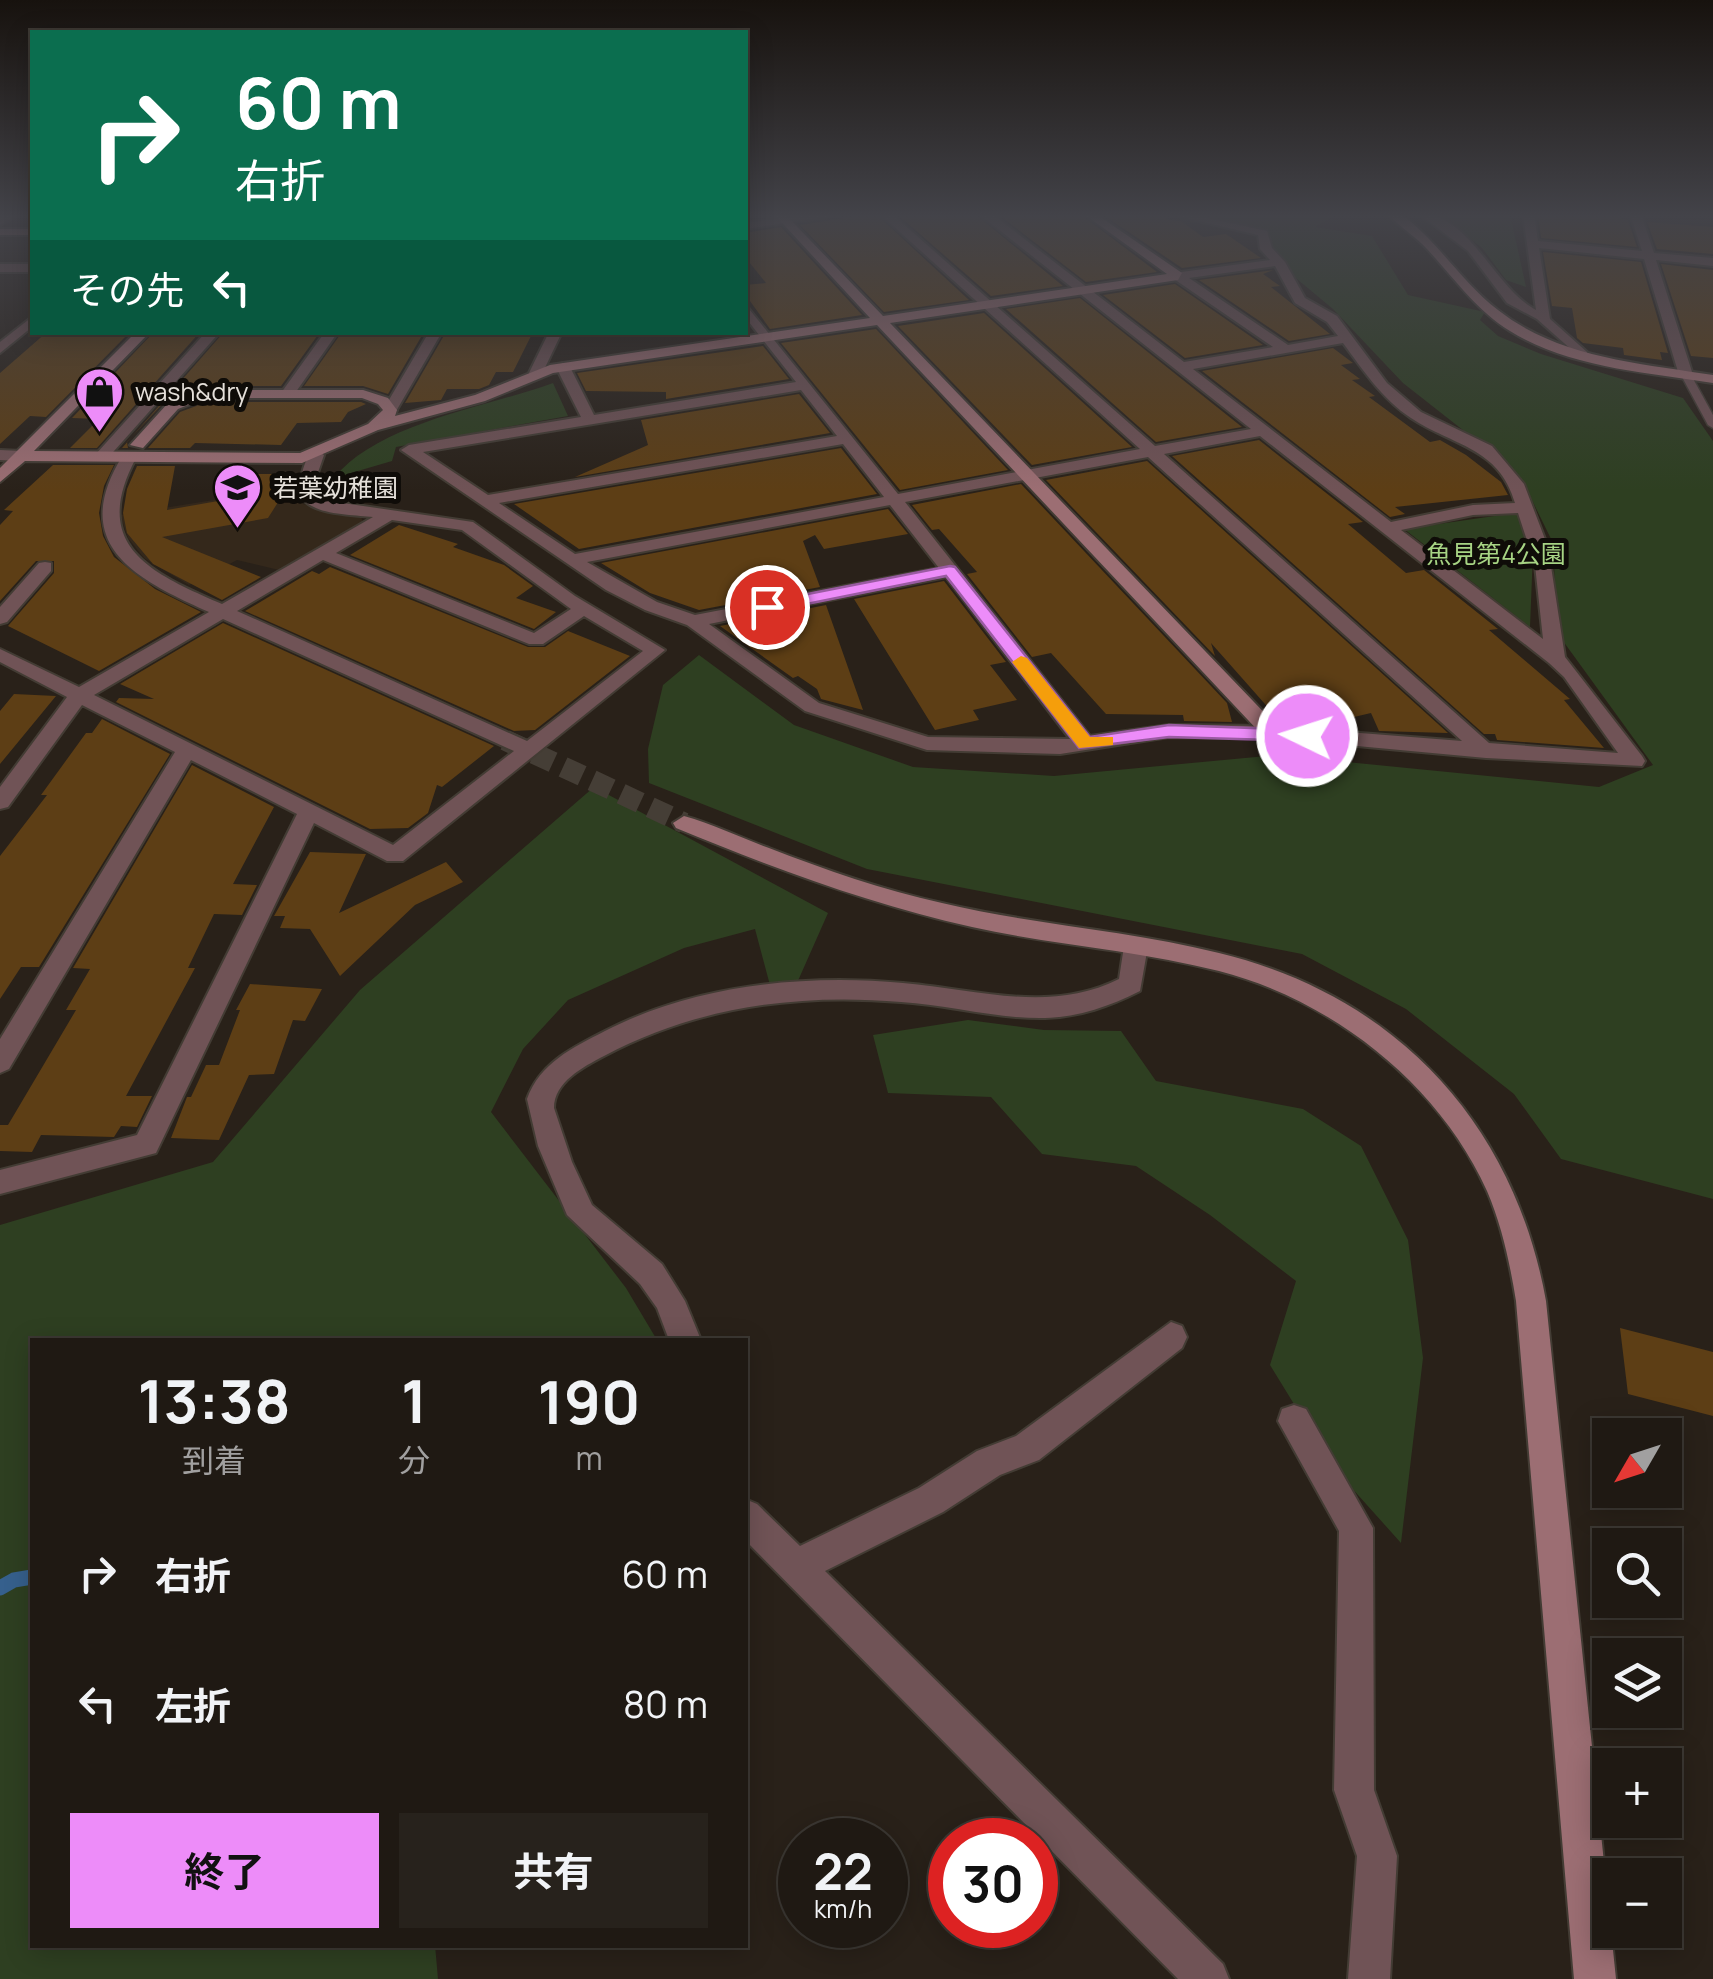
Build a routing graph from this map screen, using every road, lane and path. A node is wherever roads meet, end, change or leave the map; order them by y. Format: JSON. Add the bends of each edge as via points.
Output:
{"nodes":[{"id":1,"x":867,"y":306,"type":"edge"},
{"id":2,"x":972,"y":306,"type":"edge"},
{"id":3,"x":991,"y":306,"type":"edge"},
{"id":4,"x":1104,"y":306,"type":"edge"},
{"id":5,"x":1222,"y":306,"type":"edge"},
{"id":6,"x":1311,"y":306,"type":"edge"},
{"id":7,"x":1490,"y":306,"type":"edge"},
{"id":8,"x":1515,"y":306,"type":"edge"},
{"id":9,"x":1542,"y":306,"type":"edge"},
{"id":10,"x":1665,"y":306,"type":"edge"},
{"id":11,"x":748,"y":312,"type":"edge"},
{"id":12,"x":1544,"y":317,"type":"junction"},
{"id":13,"x":880,"y":320,"type":"junction"},
{"id":14,"x":30,"y":324,"type":"edge"},
{"id":15,"x":141,"y":335,"type":"edge"},
{"id":16,"x":211,"y":335,"type":"edge"},
{"id":17,"x":330,"y":335,"type":"edge"},
{"id":18,"x":434,"y":335,"type":"edge"},
{"id":19,"x":555,"y":335,"type":"edge"},
{"id":20,"x":768,"y":337,"type":"junction"},
{"id":21,"x":1345,"y":340,"type":"junction"},
{"id":22,"x":0,"y":349,"type":"edge"},
{"id":23,"x":1285,"y":349,"type":"junction"},
{"id":24,"x":1582,"y":355,"type":"junction"},
{"id":25,"x":563,"y":367,"type":"junction"},
{"id":26,"x":1181,"y":367,"type":"junction"},
{"id":27,"x":536,"y":373,"type":"junction"},
{"id":28,"x":1686,"y":375,"type":"junction"},
{"id":29,"x":1713,"y":380,"type":"edge"},
{"id":30,"x":805,"y":385,"type":"junction"},
{"id":31,"x":288,"y":393,"type":"junction"},
{"id":32,"x":390,"y":410,"type":"junction"},
{"id":33,"x":589,"y":419,"type":"junction"},
{"id":34,"x":1713,"y":424,"type":"edge"},
{"id":35,"x":373,"y":427,"type":"junction"},
{"id":36,"x":1263,"y":431,"type":"junction"},
{"id":37,"x":847,"y":438,"type":"junction"},
{"id":38,"x":133,"y":452,"type":"junction"},
{"id":39,"x":1152,"y":452,"type":"junction"},
{"id":40,"x":0,"y":455,"type":"edge"},
{"id":41,"x":316,"y":455,"type":"junction"},
{"id":42,"x":21,"y":456,"type":"junction"},
{"id":43,"x":101,"y":457,"type":"junction"},
{"id":44,"x":1027,"y":475,"type":"junction"},
{"id":45,"x":0,"y":477,"type":"edge"},
{"id":46,"x":894,"y":500,"type":"junction"},
{"id":47,"x":484,"y":501,"type":"junction"},
{"id":48,"x":1524,"y":508,"type":"junction"},
{"id":49,"x":390,"y":514,"type":"junction"},
{"id":50,"x":1387,"y":528,"type":"junction"},
{"id":51,"x":322,"y":553,"type":"junction"},
{"id":52,"x":574,"y":560,"type":"junction"},
{"id":53,"x":45,"y":568,"type":"dead end"},
{"id":54,"x":950,"y":570,"type":"junction"},
{"id":55,"x":583,"y":608,"type":"junction"},
{"id":56,"x":222,"y":611,"type":"junction"},
{"id":57,"x":0,"y":618,"type":"edge"},
{"id":58,"x":694,"y":621,"type":"junction"},
{"id":59,"x":0,"y":654,"type":"edge"},
{"id":60,"x":1556,"y":660,"type":"junction"},
{"id":61,"x":78,"y":694,"type":"junction"},
{"id":62,"x":1271,"y":732,"type":"junction"},
{"id":63,"x":1086,"y":744,"type":"junction"},
{"id":64,"x":187,"y":750,"type":"junction"},
{"id":65,"x":529,"y":750,"type":"junction"},
{"id":66,"x":1486,"y":751,"type":"junction"},
{"id":67,"x":0,"y":802,"type":"edge"},
{"id":68,"x":309,"y":812,"type":"junction"},
{"id":69,"x":684,"y":823,"type":"tunnel mouth"},
{"id":70,"x":1136,"y":946,"type":"junction"},
{"id":71,"x":0,"y":1062,"type":"edge"},
{"id":72,"x":0,"y":1182,"type":"edge"},
{"id":73,"x":1171,"y":1336,"type":"dead end"},
{"id":74,"x":684,"y":1338,"type":"edge"},
{"id":75,"x":1294,"y":1421,"type":"dead end"},
{"id":76,"x":748,"y":1519,"type":"edge"},
{"id":77,"x":793,"y":1568,"type":"junction"},
{"id":78,"x":1208,"y":1979,"type":"edge"},
{"id":79,"x":1368,"y":1979,"type":"edge"},
{"id":80,"x":1595,"y":1979,"type":"edge"}],
"edges":[{"from":1,"to":13,"type":"street"},
{"from":2,"to":13,"type":"street"},
{"from":3,"to":39,"type":"street"},
{"from":4,"to":26,"type":"street"},
{"from":5,"to":23,"type":"street"},
{"from":6,"to":21,"type":"street","via":[[1332,319]]},
{"from":7,"to":24,"type":"street","via":[[1506,323]]},
{"from":8,"to":12,"type":"street"},
{"from":9,"to":12,"type":"street"},
{"from":10,"to":28,"type":"street"},
{"from":11,"to":20,"type":"street"},
{"from":12,"to":24,"type":"street"},
{"from":13,"to":20,"type":"street"},
{"from":13,"to":44,"type":"street"},
{"from":14,"to":22,"type":"street"},
{"from":15,"to":42,"type":"street"},
{"from":16,"to":43,"type":"street"},
{"from":17,"to":31,"type":"street"},
{"from":18,"to":32,"type":"street"},
{"from":19,"to":27,"type":"street"},
{"from":20,"to":25,"type":"street"},
{"from":20,"to":30,"type":"street"},
{"from":21,"to":23,"type":"street"},
{"from":21,"to":48,"type":"street","via":[[1416,415],[1487,449],[1518,486]]},
{"from":23,"to":26,"type":"street"},
{"from":24,"to":28,"type":"street"},
{"from":25,"to":27,"type":"street"},
{"from":25,"to":33,"type":"street"},
{"from":26,"to":36,"type":"street"},
{"from":27,"to":35,"type":"street","via":[[480,398]]},
{"from":28,"to":29,"type":"street"},
{"from":28,"to":34,"type":"lane"},
{"from":30,"to":33,"type":"street"},
{"from":30,"to":37,"type":"street"},
{"from":31,"to":32,"type":"street","via":[[363,394]]},
{"from":31,"to":38,"type":"street","via":[[214,393],[185,400],[165,412]]},
{"from":32,"to":35,"type":"street"},
{"from":33,"to":47,"type":"street","via":[[409,450]]},
{"from":35,"to":41,"type":"street"},
{"from":36,"to":39,"type":"street"},
{"from":36,"to":50,"type":"street"},
{"from":37,"to":46,"type":"street"},
{"from":37,"to":47,"type":"street"},
{"from":38,"to":41,"type":"street"},
{"from":38,"to":43,"type":"street"},
{"from":38,"to":56,"type":"street","via":[[110,492],[112,535],[154,580]]},
{"from":39,"to":44,"type":"street"},
{"from":39,"to":66,"type":"street"},
{"from":40,"to":42,"type":"street"},
{"from":41,"to":49,"type":"street","via":[[306,484],[312,500]]},
{"from":42,"to":43,"type":"street"},
{"from":42,"to":45,"type":"street"},
{"from":44,"to":46,"type":"street"},
{"from":44,"to":62,"type":"street"},
{"from":46,"to":52,"type":"street"},
{"from":46,"to":54,"type":"street"},
{"from":47,"to":52,"type":"street"},
{"from":48,"to":50,"type":"street","via":[[1473,510]]},
{"from":48,"to":60,"type":"street","via":[[1541,538],[1546,620]]},
{"from":49,"to":51,"type":"street"},
{"from":49,"to":55,"type":"street","via":[[466,526]]},
{"from":50,"to":60,"type":"street"},
{"from":51,"to":55,"type":"street","via":[[536,640]]},
{"from":51,"to":56,"type":"street"},
{"from":52,"to":58,"type":"street","via":[[651,606]]},
{"from":53,"to":57,"type":"street"},
{"from":54,"to":58,"type":"street"},
{"from":54,"to":63,"type":"street"},
{"from":55,"to":65,"type":"street","via":[[656,650]]},
{"from":56,"to":61,"type":"street"},
{"from":56,"to":65,"type":"street"},
{"from":58,"to":63,"type":"street","via":[[812,707],[927,743]]},
{"from":59,"to":61,"type":"street"},
{"from":60,"to":66,"type":"street","via":[[1634,761]]},
{"from":61,"to":64,"type":"street"},
{"from":61,"to":67,"type":"street"},
{"from":62,"to":63,"type":"street","via":[[1169,731]]},
{"from":62,"to":66,"type":"street"},
{"from":64,"to":68,"type":"street"},
{"from":64,"to":71,"type":"street"},
{"from":65,"to":68,"type":"street","via":[[394,856]]},
{"from":68,"to":72,"type":"street","via":[[146,1144]]},
{"from":69,"to":70,"type":"street","via":[[894,901]]},
{"from":70,"to":74,"type":"street","via":[[1131,984],[1062,1009],[829,989],[736,996],[648,1023],[570,1062],[546,1086],[539,1104],[551,1141],[581,1213],[659,1281]]},
{"from":70,"to":80,"type":"street","via":[[1229,964],[1292,986],[1348,1018],[1431,1087],[1496,1180],[1521,1246],[1531,1301]]},
{"from":73,"to":77,"type":"street","via":[[1027,1448]]},
{"from":75,"to":79,"type":"street","via":[[1356,1528],[1354,1790],[1377,1856]]},
{"from":76,"to":77,"type":"street"},
{"from":77,"to":78,"type":"street"}]}
